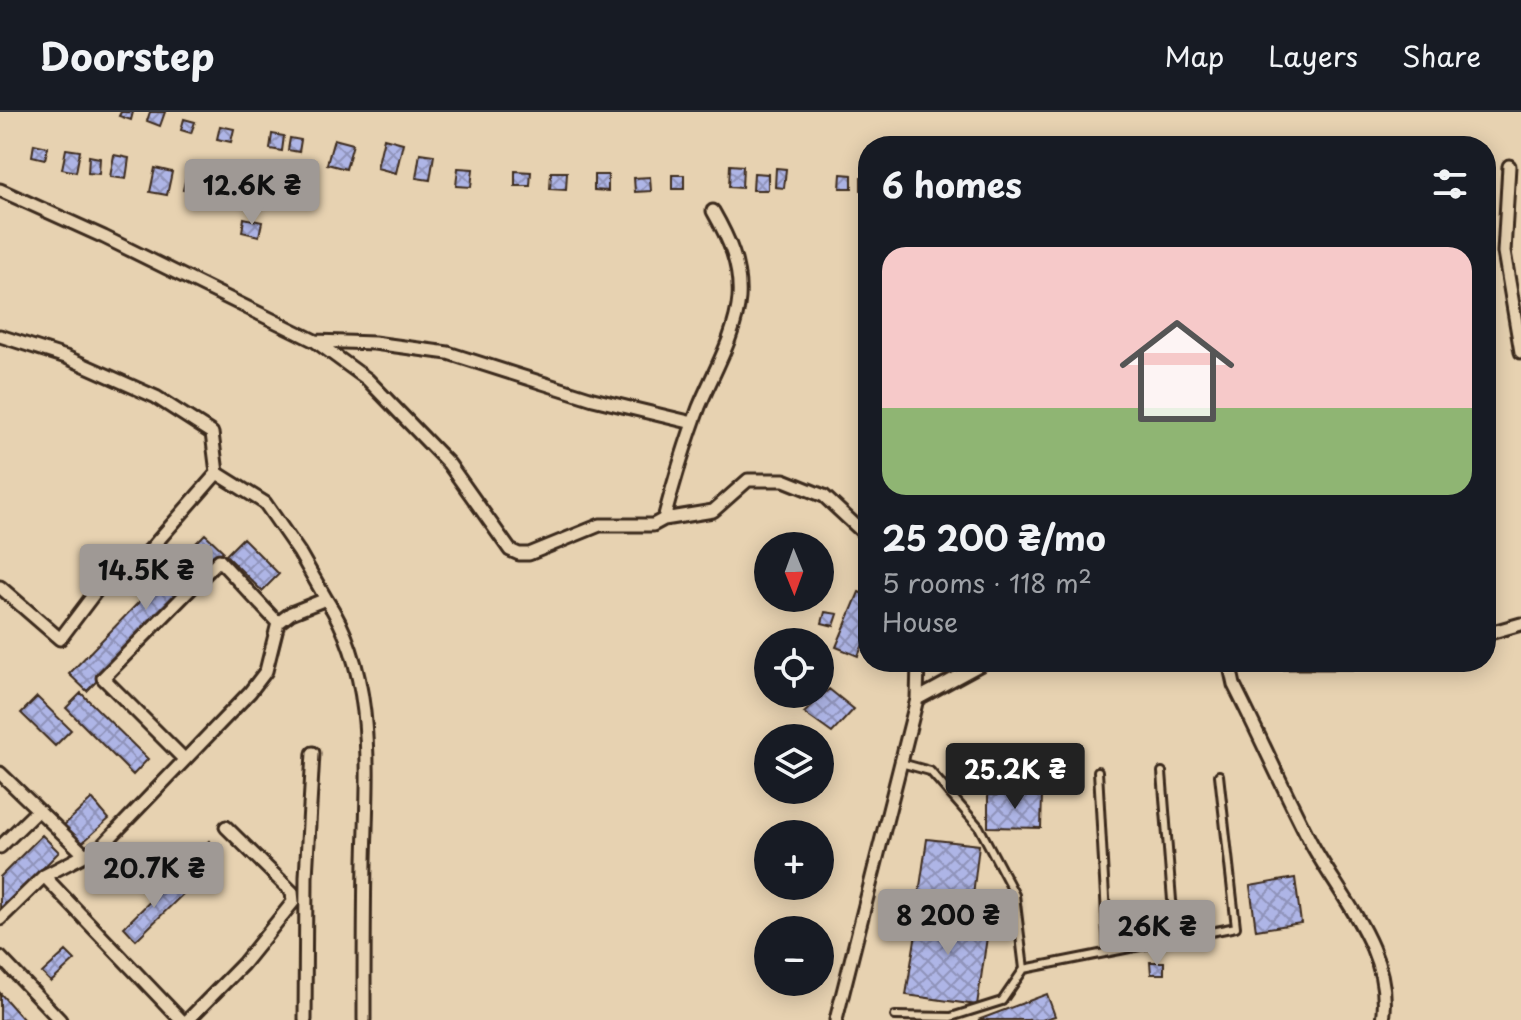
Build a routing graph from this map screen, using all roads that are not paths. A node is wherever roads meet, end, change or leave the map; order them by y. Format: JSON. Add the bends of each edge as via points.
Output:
{"nodes":[{"id":1,"x":1509,"y":166,"type":"dead end"},
{"id":2,"x":0,"y":190,"type":"edge"},
{"id":3,"x":713,"y":211,"type":"dead end"},
{"id":4,"x":0,"y":336,"type":"edge"},
{"id":5,"x":315,"y":341,"type":"junction"},
{"id":6,"x":1521,"y":352,"type":"edge"},
{"id":7,"x":693,"y":423,"type":"junction"},
{"id":8,"x":217,"y":473,"type":"junction"},
{"id":9,"x":664,"y":519,"type":"junction"},
{"id":10,"x":858,"y":528,"type":"edge"},
{"id":11,"x":0,"y":587,"type":"edge"},
{"id":12,"x":326,"y":599,"type":"junction"},
{"id":13,"x":278,"y":623,"type":"junction"},
{"id":14,"x":1521,"y":624,"type":"edge"},
{"id":15,"x":1496,"y":631,"type":"edge"},
{"id":16,"x":918,"y":672,"type":"edge"},
{"id":17,"x":967,"y":672,"type":"edge"},
{"id":18,"x":1231,"y":672,"type":"edge"},
{"id":19,"x":917,"y":699,"type":"junction"},
{"id":20,"x":313,"y":753,"type":"dead end"},
{"id":21,"x":184,"y":759,"type":"junction"},
{"id":22,"x":901,"y":763,"type":"junction"},
{"id":23,"x":1098,"y":771,"type":"dead end"},
{"id":24,"x":1162,"y":772,"type":"dead end"},
{"id":25,"x":0,"y":773,"type":"edge"},
{"id":26,"x":1219,"y":775,"type":"dead end"},
{"id":27,"x":38,"y":810,"type":"junction"},
{"id":28,"x":226,"y":827,"type":"dead end"},
{"id":29,"x":0,"y":847,"type":"edge"},
{"id":30,"x":85,"y":855,"type":"junction"},
{"id":31,"x":44,"y":876,"type":"junction"},
{"id":32,"x":0,"y":919,"type":"edge"},
{"id":33,"x":1175,"y":939,"type":"junction"},
{"id":34,"x":1108,"y":952,"type":"junction"},
{"id":35,"x":0,"y":957,"type":"edge"},
{"id":36,"x":1024,"y":969,"type":"junction"},
{"id":37,"x":895,"y":1016,"type":"dead end"},
{"id":38,"x":60,"y":1020,"type":"edge"},
{"id":39,"x":181,"y":1020,"type":"edge"},
{"id":40,"x":188,"y":1020,"type":"edge"},
{"id":41,"x":305,"y":1020,"type":"edge"},
{"id":42,"x":364,"y":1020,"type":"edge"},
{"id":43,"x":836,"y":1020,"type":"edge"},
{"id":44,"x":1383,"y":1020,"type":"edge"}],
"edges":[{"from":1,"to":6,"type":"street","via":[[1504,252]]},
{"from":2,"to":5,"type":"street"},
{"from":3,"to":7,"type":"street","via":[[737,264],[739,299]]},
{"from":4,"to":8,"type":"street","via":[[66,357],[156,397],[212,433]]},
{"from":5,"to":7,"type":"street","via":[[448,353],[593,399]]},
{"from":5,"to":9,"type":"street","via":[[367,379],[449,464],[510,550],[529,554],[600,525],[653,525]]},
{"from":7,"to":9,"type":"street"},
{"from":8,"to":11,"type":"street","via":[[148,552],[100,586],[60,639]]},
{"from":8,"to":12,"type":"street","via":[[265,503]]},
{"from":9,"to":10,"type":"street","via":[[713,511],[748,480],[784,480],[824,496]]},
{"from":12,"to":13,"type":"street"},
{"from":12,"to":42,"type":"street","via":[[355,661],[365,713]]},
{"from":13,"to":21,"type":"street","via":[[266,671]]},
{"from":13,"to":21,"type":"street","via":[[219,560],[103,678]]},
{"from":14,"to":15,"type":"street"},
{"from":16,"to":19,"type":"street"},
{"from":17,"to":19,"type":"street"},
{"from":18,"to":44,"type":"street","via":[[1311,843],[1369,939],[1382,974]]},
{"from":19,"to":22,"type":"street"},
{"from":20,"to":41,"type":"street"},
{"from":21,"to":30,"type":"street","via":[[102,846]]},
{"from":22,"to":36,"type":"lane","via":[[930,771],[979,827],[1015,895]]},
{"from":22,"to":43,"type":"street"},
{"from":23,"to":34,"type":"lane"},
{"from":24,"to":33,"type":"lane"},
{"from":25,"to":27,"type":"street"},
{"from":26,"to":33,"type":"lane","via":[[1236,927]]},
{"from":27,"to":29,"type":"street"},
{"from":27,"to":30,"type":"street"},
{"from":28,"to":40,"type":"street","via":[[292,892],[293,902]]},
{"from":30,"to":31,"type":"street"},
{"from":31,"to":32,"type":"street"},
{"from":31,"to":39,"type":"street"},
{"from":33,"to":34,"type":"lane"},
{"from":34,"to":36,"type":"lane"},
{"from":35,"to":38,"type":"street"},
{"from":36,"to":37,"type":"lane","via":[[1002,1001],[951,1017]]}]}
